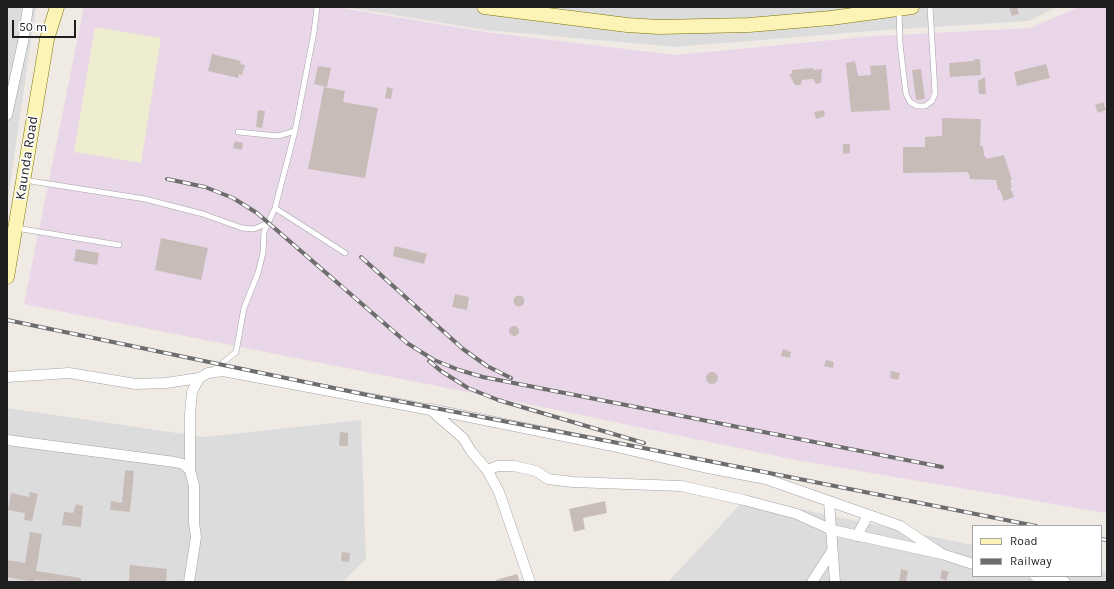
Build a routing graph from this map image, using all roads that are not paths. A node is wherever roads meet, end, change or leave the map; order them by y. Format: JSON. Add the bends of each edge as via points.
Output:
{"nodes":[{"id":1,"x":28,"y":7,"type":"edge"},
{"id":2,"x":49,"y":7,"type":"edge"},
{"id":3,"x":57,"y":7,"type":"edge"},
{"id":4,"x":317,"y":7,"type":"edge"},
{"id":5,"x":484,"y":7,"type":"edge"},
{"id":6,"x":930,"y":7,"type":"edge"},
{"id":7,"x":905,"y":8,"type":"edge"},
{"id":8,"x":47,"y":39,"type":"junction"},
{"id":9,"x":7,"y":115,"type":"edge"},
{"id":10,"x":295,"y":131,"type":"junction"},
{"id":11,"x":238,"y":132,"type":"dead end"},
{"id":12,"x":23,"y":180,"type":"junction"},
{"id":13,"x":275,"y":208,"type":"junction"},
{"id":14,"x":266,"y":224,"type":"junction"},
{"id":15,"x":12,"y":233,"type":"edge"},
{"id":16,"x":119,"y":245,"type":"dead end"},
{"id":17,"x":345,"y":253,"type":"dead end"},
{"id":18,"x":7,"y":277,"type":"edge"},
{"id":19,"x":204,"y":376,"type":"junction"},
{"id":20,"x":7,"y":377,"type":"edge"},
{"id":21,"x":431,"y":410,"type":"junction"},
{"id":22,"x":7,"y":440,"type":"edge"},
{"id":23,"x":190,"y":470,"type":"junction"},
{"id":24,"x":487,"y":470,"type":"junction"},
{"id":25,"x":829,"y":501,"type":"junction"},
{"id":26,"x":868,"y":515,"type":"junction"},
{"id":27,"x":832,"y":530,"type":"junction"},
{"id":28,"x":857,"y":536,"type":"junction"},
{"id":29,"x":832,"y":551,"type":"junction"},
{"id":30,"x":942,"y":554,"type":"junction"},
{"id":31,"x":972,"y":564,"type":"edge"},
{"id":32,"x":1040,"y":577,"type":"edge"},
{"id":33,"x":189,"y":582,"type":"edge"},
{"id":34,"x":530,"y":582,"type":"edge"},
{"id":35,"x":812,"y":582,"type":"edge"},
{"id":36,"x":835,"y":582,"type":"edge"},
{"id":37,"x":1065,"y":582,"type":"edge"}],
"edges":[{"from":1,"to":9,"type":"street"},
{"from":2,"to":8,"type":"main road","name":"Kaunda Road"},
{"from":3,"to":8,"type":"main road","name":"Kaunda Road"},
{"from":4,"to":10,"type":"lane"},
{"from":5,"to":7,"type":"main road","via":[[659,27],[749,25]]},
{"from":6,"to":7,"type":"lane","via":[[935,93],[932,101],[925,106],[917,106],[910,102],[906,94],[900,44]]},
{"from":8,"to":12,"type":"main road","name":"Kaunda Road"},
{"from":10,"to":11,"type":"lane","via":[[278,136]]},
{"from":10,"to":13,"type":"lane"},
{"from":12,"to":14,"type":"lane","via":[[145,199],[203,214],[242,228],[254,229]]},
{"from":12,"to":15,"type":"main road","name":"Kaunda Road"},
{"from":13,"to":14,"type":"lane"},
{"from":13,"to":17,"type":"lane"},
{"from":14,"to":19,"type":"lane","via":[[264,253],[244,308],[236,352]]},
{"from":15,"to":16,"type":"lane"},
{"from":15,"to":18,"type":"main road","name":"Kaunda Road"},
{"from":19,"to":20,"type":"street","via":[[166,383],[136,384],[69,373]]},
{"from":19,"to":21,"type":"street","via":[[223,371]]},
{"from":19,"to":23,"type":"street","via":[[192,392]]},
{"from":21,"to":24,"type":"street","via":[[463,438]]},
{"from":21,"to":25,"type":"street","via":[[766,479]]},
{"from":22,"to":23,"type":"street","via":[[175,462]]},
{"from":23,"to":33,"type":"street","via":[[194,486],[196,537]]},
{"from":24,"to":27,"type":"street","via":[[498,466],[514,466],[536,471],[548,479],[680,486],[797,514]]},
{"from":24,"to":34,"type":"street","via":[[499,492]]},
{"from":25,"to":26,"type":"street"},
{"from":25,"to":27,"type":"street"},
{"from":26,"to":28,"type":"street"},
{"from":26,"to":30,"type":"street","via":[[900,526]]},
{"from":27,"to":28,"type":"street"},
{"from":27,"to":29,"type":"street"},
{"from":28,"to":30,"type":"street"},
{"from":29,"to":35,"type":"street"},
{"from":29,"to":36,"type":"street"},
{"from":30,"to":31,"type":"street"},
{"from":32,"to":37,"type":"street"}]}
